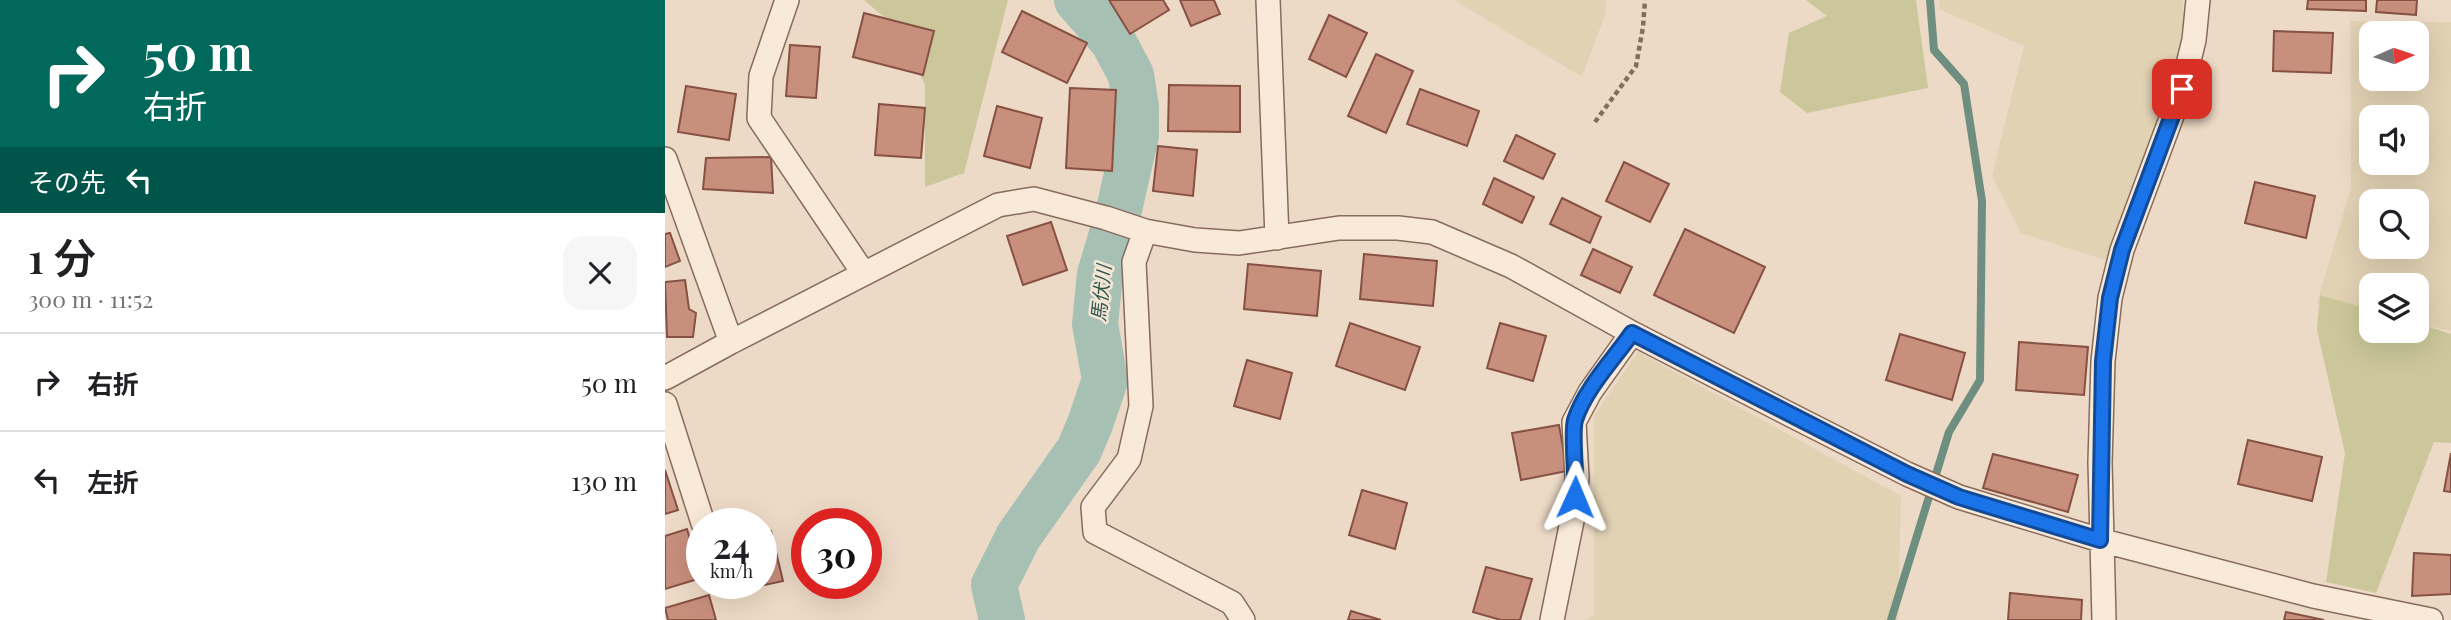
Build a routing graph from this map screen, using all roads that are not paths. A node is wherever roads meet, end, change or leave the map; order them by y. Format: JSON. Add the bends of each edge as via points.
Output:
{"nodes":[{"id":1,"x":786,"y":0,"type":"edge"},
{"id":2,"x":1268,"y":0,"type":"edge"},
{"id":3,"x":2198,"y":0,"type":"edge"},
{"id":4,"x":665,"y":159,"type":"edge"},
{"id":5,"x":1139,"y":230,"type":"junction"},
{"id":6,"x":1277,"y":238,"type":"junction"},
{"id":7,"x":864,"y":274,"type":"junction"},
{"id":8,"x":1632,"y":333,"type":"junction"},
{"id":9,"x":731,"y":342,"type":"junction"},
{"id":10,"x":665,"y":379,"type":"edge"},
{"id":11,"x":665,"y":404,"type":"edge"},
{"id":12,"x":698,"y":508,"type":"edge"},
{"id":13,"x":2100,"y":540,"type":"junction"},
{"id":14,"x":1243,"y":620,"type":"edge"},
{"id":15,"x":1552,"y":620,"type":"edge"},
{"id":16,"x":2104,"y":620,"type":"edge"},
{"id":17,"x":2431,"y":620,"type":"edge"}],
"edges":[{"from":1,"to":7,"type":"street","via":[[761,75],[759,118]]},
{"from":2,"to":6,"type":"street"},
{"from":3,"to":13,"type":"street","via":[[2182,89],[2122,250],[2110,298],[2103,361]]},
{"from":4,"to":9,"type":"street"},
{"from":5,"to":6,"type":"street","via":[[1239,243]]},
{"from":5,"to":7,"type":"street","via":[[1034,199],[998,205]]},
{"from":5,"to":14,"type":"street","via":[[1135,262],[1141,406],[1129,459],[1093,507],[1095,532],[1232,603]]},
{"from":6,"to":8,"type":"street","via":[[1339,228],[1432,232],[1511,266]]},
{"from":7,"to":9,"type":"street"},
{"from":8,"to":13,"type":"street","via":[[1907,474],[1959,497]]},
{"from":8,"to":15,"type":"street","via":[[1574,422],[1577,478],[1573,516]]},
{"from":9,"to":10,"type":"street"},
{"from":11,"to":12,"type":"street"},
{"from":13,"to":16,"type":"street"},
{"from":13,"to":17,"type":"street","via":[[2313,596]]}]}
